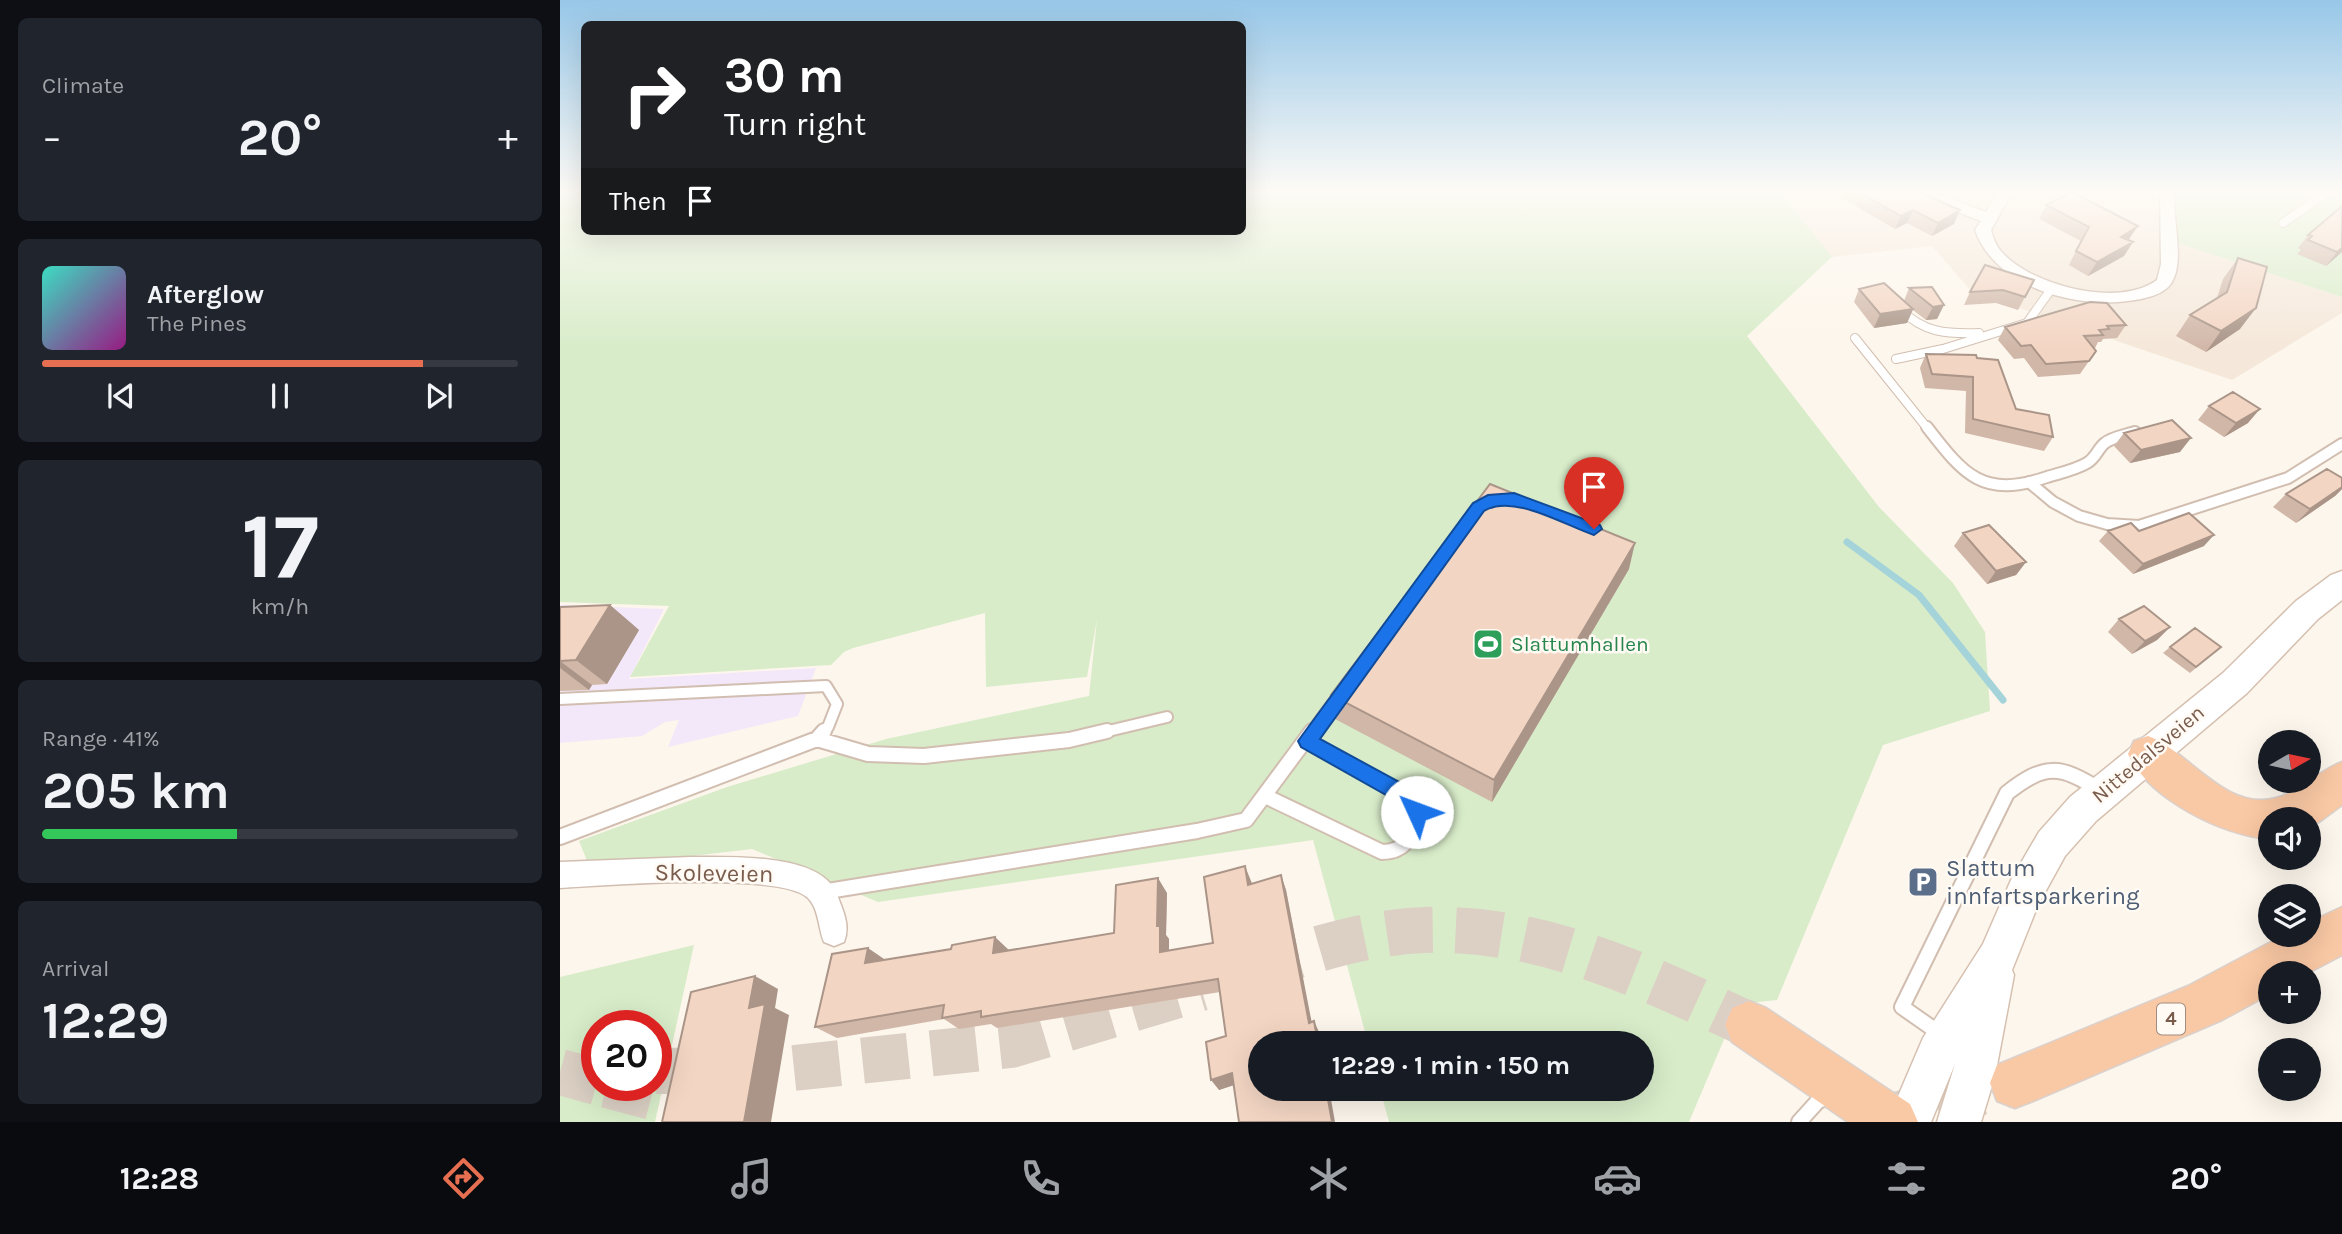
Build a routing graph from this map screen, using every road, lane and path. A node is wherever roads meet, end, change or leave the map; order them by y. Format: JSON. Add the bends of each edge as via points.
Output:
{"nodes":[{"id":1,"x":1987,"y":244,"type":"edge"},
{"id":2,"x":2167,"y":244,"type":"edge"},
{"id":3,"x":2052,"y":288,"type":"junction"},
{"id":4,"x":1892,"y":300,"type":"edge"},
{"id":5,"x":1993,"y":333,"type":"junction"},
{"id":6,"x":1856,"y":338,"type":"dead end"},
{"id":7,"x":1896,"y":359,"type":"dead end"},
{"id":8,"x":2144,"y":430,"type":"edge"},
{"id":9,"x":2342,"y":444,"type":"edge"},
{"id":10,"x":2029,"y":482,"type":"junction"},
{"id":11,"x":2342,"y":583,"type":"edge"},
{"id":12,"x":1347,"y":684,"type":"edge"},
{"id":13,"x":560,"y":699,"type":"edge"},
{"id":14,"x":1167,"y":717,"type":"dead end"},
{"id":15,"x":817,"y":739,"type":"junction"},
{"id":16,"x":1307,"y":741,"type":"junction"},
{"id":17,"x":2148,"y":754,"type":"junction"},
{"id":18,"x":2342,"y":781,"type":"edge"},
{"id":19,"x":2103,"y":791,"type":"junction"},
{"id":20,"x":1265,"y":796,"type":"junction"},
{"id":21,"x":2305,"y":807,"type":"edge"},
{"id":22,"x":2258,"y":818,"type":"edge"},
{"id":23,"x":560,"y":837,"type":"edge"},
{"id":24,"x":560,"y":875,"type":"edge"},
{"id":25,"x":820,"y":893,"type":"junction"},
{"id":26,"x":2342,"y":930,"type":"edge"},
{"id":27,"x":834,"y":932,"type":"dead end"},
{"id":28,"x":1749,"y":1025,"type":"tunnel mouth"},
{"id":29,"x":1964,"y":1044,"type":"junction"},
{"id":30,"x":2015,"y":1083,"type":"tunnel mouth"},
{"id":31,"x":1851,"y":1094,"type":"junction"},
{"id":32,"x":1799,"y":1122,"type":"edge"},
{"id":33,"x":1892,"y":1122,"type":"edge"},
{"id":34,"x":1909,"y":1122,"type":"edge"},
{"id":35,"x":1959,"y":1122,"type":"edge"}],
"edges":[{"from":1,"to":3,"type":"street","via":[[1997,257]]},
{"from":2,"to":3,"type":"street","via":[[2170,271],[2154,290],[2096,297]]},
{"from":3,"to":5,"type":"lane","via":[[2028,323]]},
{"from":4,"to":5,"type":"lane","via":[[1917,327],[1928,332]]},
{"from":5,"to":7,"type":"lane"},
{"from":6,"to":10,"type":"lane","via":[[1964,472],[1997,488]]},
{"from":8,"to":10,"type":"lane","via":[[2105,442],[2083,466]]},
{"from":9,"to":10,"type":"lane","via":[[2288,478],[2138,526],[2079,518],[2048,501]]},
{"from":11,"to":17,"type":"main road","name":"Nittedalsveien","via":[[2307,610],[2235,683]]},
{"from":12,"to":16,"type":"lane"},
{"from":13,"to":15,"type":"lane","via":[[826,686],[837,704],[828,727]]},
{"from":14,"to":15,"type":"lane","via":[[1069,740],[924,756],[868,754]]},
{"from":15,"to":23,"type":"lane"},
{"from":16,"to":20,"type":"lane"},
{"from":16,"to":20,"type":"lane","via":[[1407,797],[1417,812],[1404,846],[1396,852],[1382,852]]},
{"from":17,"to":19,"type":"main road","name":"Nittedalsveien"},
{"from":17,"to":22,"type":"highway","via":[[2225,811]]},
{"from":18,"to":21,"type":"highway"},
{"from":19,"to":29,"type":"main road","name":"Nittedalsveien","via":[[2052,844],[2024,893]]},
{"from":19,"to":29,"type":"lane","via":[[2073,772],[2045,768],[2007,793],[1902,1007]]},
{"from":20,"to":25,"type":"lane","via":[[1246,820],[1197,831]]},
{"from":24,"to":25,"type":"street","name":"Skoleveien","via":[[697,870],[787,874]]},
{"from":25,"to":27,"type":"street","via":[[828,902]]},
{"from":26,"to":30,"type":"highway","number":"4","via":[[2184,1013]]},
{"from":28,"to":31,"type":"highway"},
{"from":29,"to":34,"type":"main road","name":"Nittedalsveien","via":[[1938,1053]]},
{"from":29,"to":35,"type":"main road","name":"Nittedalsveien","via":[[1974,1076]]},
{"from":31,"to":32,"type":"lane","via":[[1818,1101]]},
{"from":31,"to":33,"type":"highway"}]}
